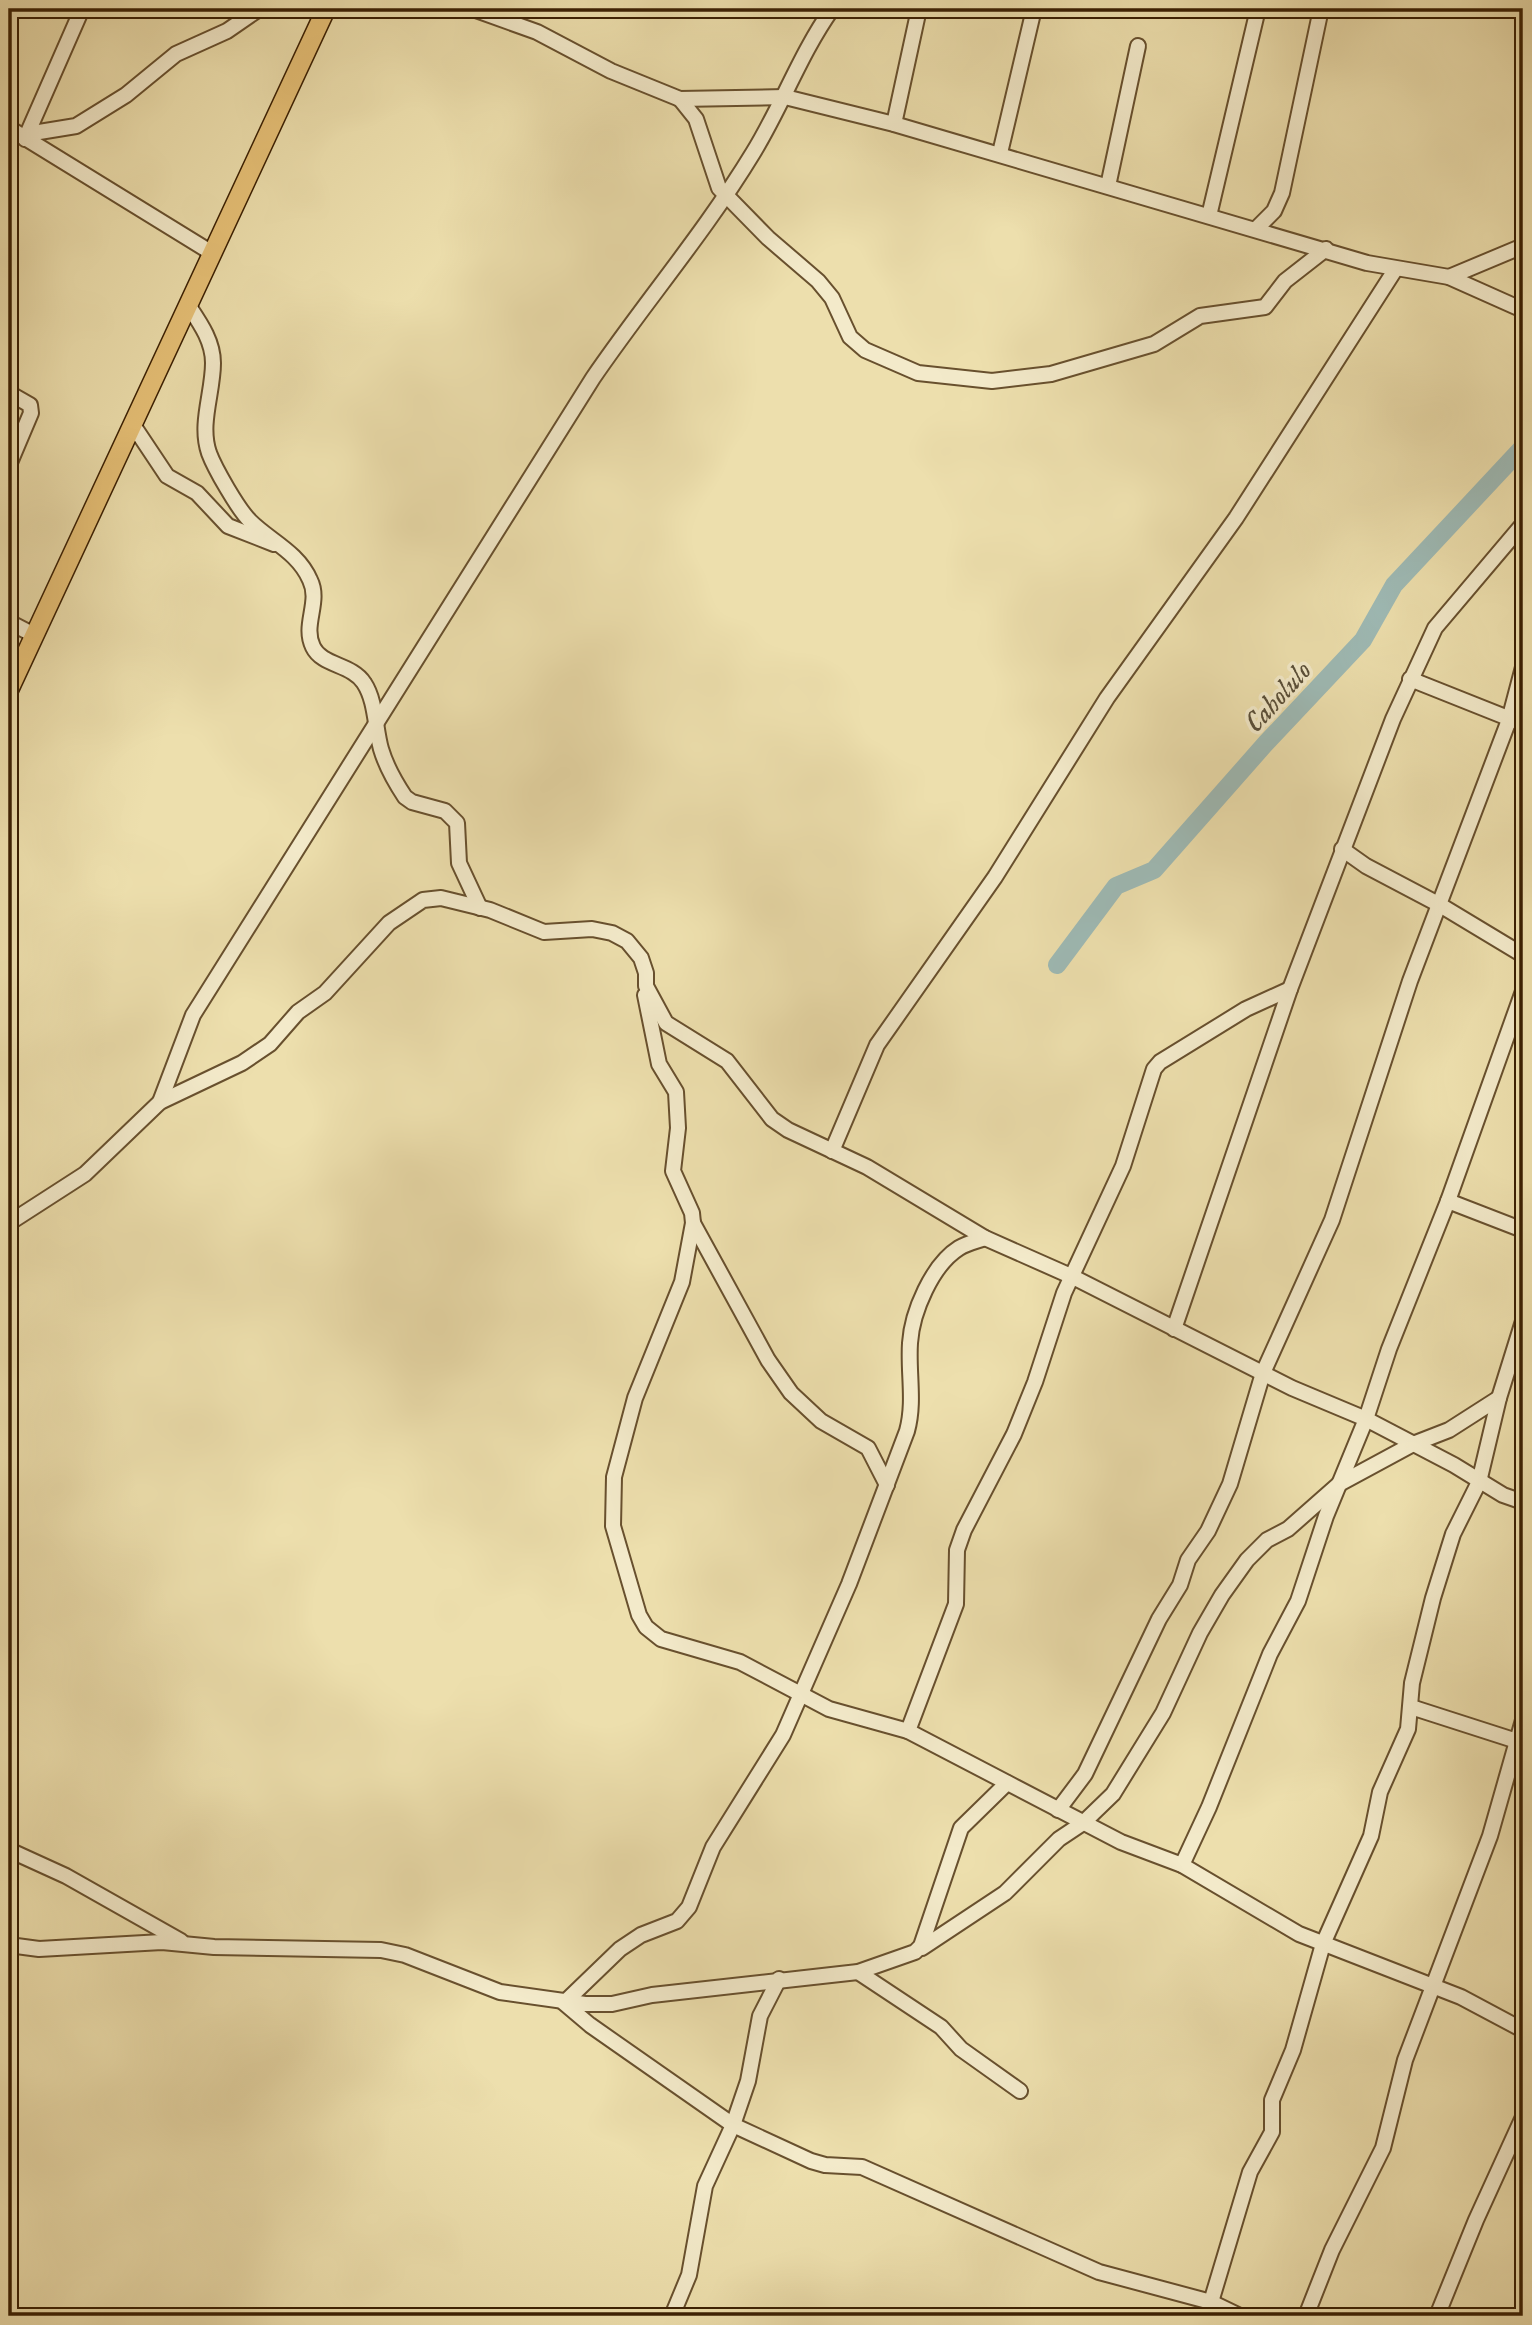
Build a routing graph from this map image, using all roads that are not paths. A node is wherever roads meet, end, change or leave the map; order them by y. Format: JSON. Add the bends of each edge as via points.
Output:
{"nodes":[{"id":1,"x":82,"y":9,"type":"edge"},
{"id":2,"x":259,"y":9,"type":"edge"},
{"id":3,"x":326,"y":9,"type":"edge"},
{"id":4,"x":473,"y":9,"type":"edge"},
{"id":5,"x":832,"y":9,"type":"edge"},
{"id":6,"x":919,"y":9,"type":"edge"},
{"id":7,"x":1034,"y":9,"type":"edge"},
{"id":8,"x":1258,"y":9,"type":"edge"},
{"id":9,"x":1321,"y":9,"type":"edge"},
{"id":10,"x":1138,"y":46,"type":"dead end"},
{"id":11,"x":785,"y":97,"type":"junction"},
{"id":12,"x":680,"y":99,"type":"junction"},
{"id":13,"x":894,"y":124,"type":"junction"},
{"id":14,"x":9,"y":128,"type":"edge"},
{"id":15,"x":26,"y":137,"type":"junction"},
{"id":16,"x":1000,"y":153,"type":"junction"},
{"id":17,"x":1108,"y":186,"type":"junction"},
{"id":18,"x":726,"y":195,"type":"junction"},
{"id":19,"x":1209,"y":216,"type":"junction"},
{"id":20,"x":1256,"y":229,"type":"junction"},
{"id":21,"x":1523,"y":246,"type":"edge"},
{"id":22,"x":1326,"y":249,"type":"junction"},
{"id":23,"x":212,"y":253,"type":"junction"},
{"id":24,"x":1395,"y":270,"type":"junction"},
{"id":25,"x":1449,"y":277,"type":"junction"},
{"id":26,"x":188,"y":305,"type":"junction"},
{"id":27,"x":1523,"y":310,"type":"edge"},
{"id":28,"x":9,"y":393,"type":"edge"},
{"id":29,"x":133,"y":425,"type":"junction"},
{"id":30,"x":9,"y":465,"type":"edge"},
{"id":31,"x":1523,"y":524,"type":"edge"},
{"id":32,"x":285,"y":548,"type":"junction"},
{"id":33,"x":9,"y":622,"type":"edge"},
{"id":34,"x":34,"y":635,"type":"junction"},
{"id":35,"x":1523,"y":667,"type":"edge"},
{"id":36,"x":1410,"y":680,"type":"junction"},
{"id":37,"x":9,"y":690,"type":"edge"},
{"id":38,"x":1516,"y":722,"type":"edge"},
{"id":39,"x":376,"y":727,"type":"junction"},
{"id":40,"x":1342,"y":849,"type":"junction"},
{"id":41,"x":1440,"y":905,"type":"junction"},
{"id":42,"x":480,"y":908,"type":"junction"},
{"id":43,"x":1523,"y":955,"type":"edge"},
{"id":44,"x":646,"y":986,"type":"junction"},
{"id":45,"x":1290,"y":989,"type":"junction"},
{"id":46,"x":1523,"y":991,"type":"edge"},
{"id":47,"x":160,"y":1102,"type":"junction"},
{"id":48,"x":832,"y":1151,"type":"junction"},
{"id":49,"x":1448,"y":1201,"type":"junction"},
{"id":50,"x":9,"y":1223,"type":"edge"},
{"id":51,"x":693,"y":1223,"type":"junction"},
{"id":52,"x":1523,"y":1230,"type":"edge"},
{"id":53,"x":985,"y":1238,"type":"junction"},
{"id":54,"x":1073,"y":1277,"type":"junction"},
{"id":55,"x":1523,"y":1321,"type":"edge"},
{"id":56,"x":1174,"y":1329,"type":"junction"},
{"id":57,"x":1263,"y":1373,"type":"junction"},
{"id":58,"x":1499,"y":1398,"type":"junction"},
{"id":59,"x":1366,"y":1419,"type":"junction"},
{"id":60,"x":1413,"y":1444,"type":"junction"},
{"id":61,"x":1479,"y":1482,"type":"junction"},
{"id":62,"x":1339,"y":1484,"type":"junction"},
{"id":63,"x":887,"y":1485,"type":"junction"},
{"id":64,"x":1523,"y":1502,"type":"edge"},
{"id":65,"x":801,"y":1695,"type":"junction"},
{"id":66,"x":1411,"y":1707,"type":"junction"},
{"id":67,"x":1523,"y":1720,"type":"edge"},
{"id":68,"x":908,"y":1731,"type":"junction"},
{"id":69,"x":1520,"y":1742,"type":"edge"},
{"id":70,"x":1007,"y":1783,"type":"junction"},
{"id":71,"x":1058,"y":1810,"type":"junction"},
{"id":72,"x":1083,"y":1823,"type":"junction"},
{"id":73,"x":9,"y":1850,"type":"edge"},
{"id":74,"x":1182,"y":1865,"type":"junction"},
{"id":75,"x":185,"y":1943,"type":"junction"},
{"id":76,"x":1323,"y":1944,"type":"junction"},
{"id":77,"x":9,"y":1945,"type":"edge"},
{"id":78,"x":915,"y":1952,"type":"junction"},
{"id":79,"x":858,"y":1972,"type":"junction"},
{"id":80,"x":779,"y":1979,"type":"junction"},
{"id":81,"x":1432,"y":1987,"type":"junction"},
{"id":82,"x":565,"y":2003,"type":"junction"},
{"id":83,"x":1523,"y":2030,"type":"edge"},
{"id":84,"x":1020,"y":2091,"type":"dead end"},
{"id":85,"x":1523,"y":2116,"type":"edge"},
{"id":86,"x":733,"y":2125,"type":"junction"},
{"id":87,"x":1211,"y":2302,"type":"junction"},
{"id":88,"x":672,"y":2316,"type":"edge"},
{"id":89,"x":1240,"y":2316,"type":"edge"},
{"id":90,"x":1306,"y":2316,"type":"edge"},
{"id":91,"x":1437,"y":2316,"type":"edge"}],
"edges":[{"from":1,"to":15,"type":"street"},
{"from":2,"to":15,"type":"street","via":[[227,31],[176,54],[126,95],[76,126]]},
{"from":3,"to":23,"type":"main road"},
{"from":4,"to":12,"type":"street","via":[[537,32],[611,71]]},
{"from":5,"to":11,"type":"street","via":[[807,48]]},
{"from":6,"to":13,"type":"street"},
{"from":7,"to":16,"type":"street"},
{"from":8,"to":19,"type":"street"},
{"from":9,"to":20,"type":"street","via":[[1282,193],[1274,211]]},
{"from":10,"to":17,"type":"street"},
{"from":11,"to":12,"type":"street"},
{"from":11,"to":13,"type":"street"},
{"from":11,"to":18,"type":"street"},
{"from":12,"to":18,"type":"street","via":[[696,119],[714,180]]},
{"from":13,"to":16,"type":"street"},
{"from":14,"to":15,"type":"street"},
{"from":15,"to":23,"type":"street"},
{"from":16,"to":17,"type":"street"},
{"from":17,"to":19,"type":"street"},
{"from":18,"to":22,"type":"street","via":[[818,281],[857,344],[918,373],[946,377],[992,381],[1051,374],[1154,344],[1200,316],[1260,310],[1286,281]]},
{"from":18,"to":39,"type":"street","via":[[593,378]]},
{"from":19,"to":20,"type":"street"},
{"from":20,"to":22,"type":"street"},
{"from":21,"to":25,"type":"street"},
{"from":22,"to":24,"type":"street"},
{"from":23,"to":26,"type":"main road"},
{"from":24,"to":25,"type":"street"},
{"from":24,"to":48,"type":"street","via":[[1236,518],[1107,698],[995,877],[877,1045]]},
{"from":25,"to":27,"type":"street"},
{"from":26,"to":29,"type":"main road"},
{"from":26,"to":32,"type":"street","via":[[205,331],[213,362],[206,412],[208,451],[244,515]]},
{"from":28,"to":30,"type":"street","via":[[30,405],[32,413]]},
{"from":29,"to":32,"type":"street","via":[[167,476],[197,493],[216,516],[246,535]]},
{"from":29,"to":34,"type":"main road"},
{"from":31,"to":36,"type":"street","via":[[1435,628]]},
{"from":32,"to":39,"type":"street","via":[[314,591],[309,628],[313,648],[358,675],[369,692]]},
{"from":33,"to":34,"type":"street"},
{"from":34,"to":37,"type":"main road"},
{"from":35,"to":38,"type":"street"},
{"from":36,"to":38,"type":"street"},
{"from":36,"to":40,"type":"street"},
{"from":38,"to":41,"type":"street"},
{"from":39,"to":42,"type":"street","via":[[386,763],[405,797],[445,811],[457,823],[459,863]]},
{"from":39,"to":47,"type":"street","via":[[193,1015]]},
{"from":40,"to":41,"type":"street"},
{"from":40,"to":45,"type":"street"},
{"from":41,"to":43,"type":"street"},
{"from":41,"to":57,"type":"street","via":[[1410,981],[1332,1220]]},
{"from":42,"to":44,"type":"street","via":[[544,932],[592,929],[612,933],[642,958]]},
{"from":42,"to":47,"type":"street","via":[[441,898],[423,900],[389,922],[325,993],[298,1012],[270,1044],[242,1063]]},
{"from":44,"to":48,"type":"street","via":[[666,1023],[727,1061],[772,1119]]},
{"from":44,"to":51,"type":"street","via":[[655,1050],[678,1105],[673,1171]]},
{"from":45,"to":54,"type":"street","via":[[1246,1009],[1154,1069],[1123,1166]]},
{"from":45,"to":56,"type":"street"},
{"from":46,"to":49,"type":"street"},
{"from":47,"to":50,"type":"street","via":[[85,1174]]},
{"from":48,"to":53,"type":"street"},
{"from":49,"to":52,"type":"street"},
{"from":49,"to":59,"type":"street"},
{"from":51,"to":63,"type":"street","via":[[791,1393],[821,1421],[868,1448]]},
{"from":51,"to":65,"type":"street","via":[[682,1282],[624,1433],[614,1477],[616,1538],[639,1615],[653,1634],[719,1654]]},
{"from":53,"to":54,"type":"street"},
{"from":53,"to":63,"type":"street","via":[[949,1257],[922,1299],[910,1342],[911,1415]]},
{"from":54,"to":56,"type":"street"},
{"from":54,"to":68,"type":"street","via":[[1063,1293],[1014,1434],[964,1530],[957,1550],[956,1604]]},
{"from":55,"to":58,"type":"street"},
{"from":56,"to":57,"type":"street"},
{"from":57,"to":59,"type":"street"},
{"from":57,"to":71,"type":"street","via":[[1218,1511],[1188,1560],[1181,1585],[1159,1619],[1085,1774]]},
{"from":58,"to":60,"type":"street","via":[[1449,1430]]},
{"from":58,"to":61,"type":"street"},
{"from":59,"to":60,"type":"street"},
{"from":59,"to":62,"type":"street"},
{"from":60,"to":61,"type":"street"},
{"from":60,"to":62,"type":"street"},
{"from":61,"to":64,"type":"street"},
{"from":61,"to":66,"type":"street","via":[[1453,1534],[1433,1598],[1412,1683]]},
{"from":62,"to":72,"type":"street","via":[[1247,1560],[1200,1633],[1139,1755],[1113,1794]]},
{"from":62,"to":74,"type":"street","via":[[1298,1601],[1270,1654]]},
{"from":63,"to":65,"type":"street"},
{"from":65,"to":68,"type":"street","via":[[849,1716]]},
{"from":65,"to":82,"type":"street","via":[[774,1753],[713,1847],[689,1907],[677,1921],[620,1949]]},
{"from":66,"to":69,"type":"street"},
{"from":66,"to":76,"type":"street","via":[[1408,1729],[1378,1800],[1371,1836]]},
{"from":67,"to":69,"type":"street"},
{"from":68,"to":70,"type":"street"},
{"from":69,"to":81,"type":"street","via":[[1490,1836]]},
{"from":70,"to":71,"type":"street"},
{"from":70,"to":78,"type":"street","via":[[961,1828],[926,1936]]},
{"from":71,"to":72,"type":"street"},
{"from":72,"to":74,"type":"street"},
{"from":72,"to":78,"type":"street","via":[[1059,1839],[1005,1894]]},
{"from":73,"to":75,"type":"street","via":[[66,1876]]},
{"from":74,"to":76,"type":"street"},
{"from":75,"to":77,"type":"street","via":[[40,1949]]},
{"from":75,"to":82,"type":"street","via":[[381,1950],[500,1992]]},
{"from":76,"to":81,"type":"street"},
{"from":76,"to":87,"type":"street","via":[[1310,1998],[1272,2100],[1272,2132],[1250,2172]]},
{"from":78,"to":79,"type":"street"},
{"from":79,"to":80,"type":"street"},
{"from":79,"to":84,"type":"street","via":[[941,2027],[961,2049]]},
{"from":80,"to":82,"type":"street","via":[[612,2004]]},
{"from":80,"to":86,"type":"street","via":[[760,2015],[751,2068]]},
{"from":81,"to":83,"type":"street"},
{"from":81,"to":90,"type":"street","via":[[1405,2060],[1383,2148],[1332,2250]]},
{"from":82,"to":86,"type":"street"},
{"from":85,"to":91,"type":"street"},
{"from":86,"to":87,"type":"street","via":[[811,2161],[862,2167],[1099,2272]]},
{"from":86,"to":88,"type":"street","via":[[705,2186],[688,2274]]},
{"from":87,"to":89,"type":"street"}]}
